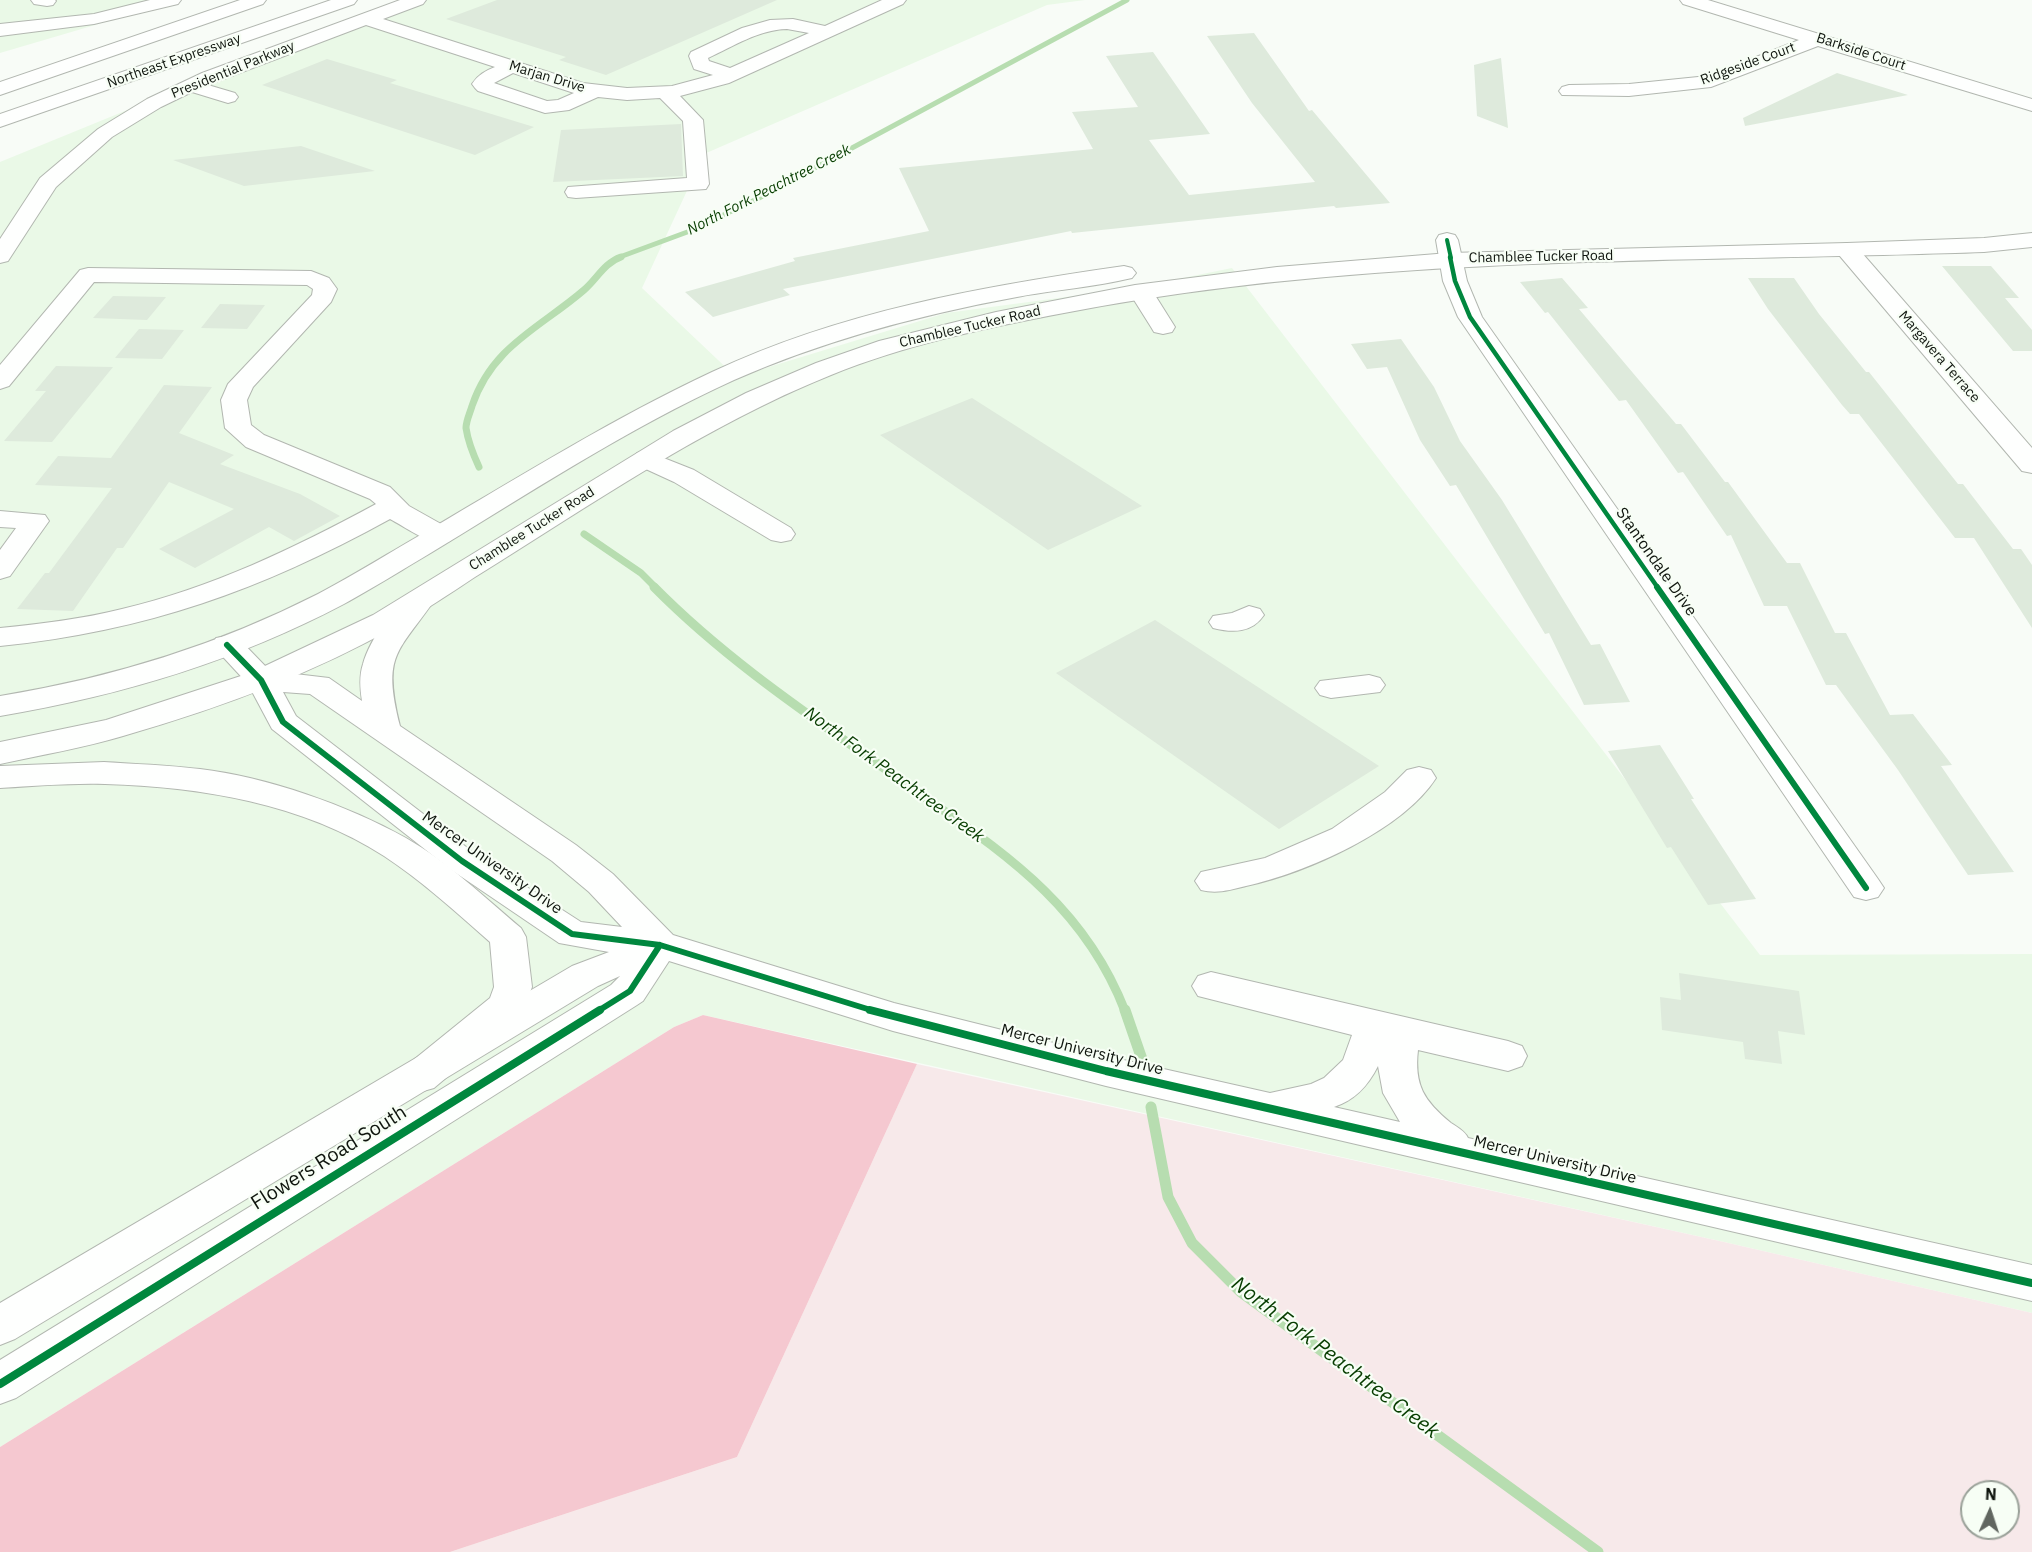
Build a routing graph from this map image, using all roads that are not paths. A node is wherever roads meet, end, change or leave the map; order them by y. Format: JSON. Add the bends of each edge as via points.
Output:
{"nodes":[{"id":1,"x":40,"y":0,"type":"edge"},
{"id":2,"x":48,"y":0,"type":"edge"},
{"id":3,"x":172,"y":0,"type":"edge"},
{"id":4,"x":257,"y":0,"type":"edge"},
{"id":5,"x":348,"y":0,"type":"edge"},
{"id":6,"x":417,"y":0,"type":"edge"},
{"id":7,"x":897,"y":0,"type":"edge"},
{"id":8,"x":1689,"y":0,"type":"edge"},
{"id":9,"x":366,"y":19,"type":"junction"},
{"id":10,"x":0,"y":29,"type":"edge"},
{"id":11,"x":168,"y":31,"type":"junction"},
{"id":12,"x":827,"y":32,"type":"junction"},
{"id":13,"x":1818,"y":39,"type":"junction"},
{"id":14,"x":511,"y":67,"type":"junction"},
{"id":15,"x":0,"y":71,"type":"edge"},
{"id":16,"x":731,"y":75,"type":"junction"},
{"id":17,"x":191,"y":86,"type":"junction"},
{"id":18,"x":0,"y":89,"type":"edge"},
{"id":19,"x":594,"y":91,"type":"junction"},
{"id":20,"x":1569,"y":91,"type":"dead end"},
{"id":21,"x":665,"y":92,"type":"junction"},
{"id":22,"x":84,"y":93,"type":"junction"},
{"id":23,"x":228,"y":98,"type":"dead end"},
{"id":24,"x":2032,"y":105,"type":"edge"},
{"id":25,"x":0,"y":121,"type":"edge"},
{"id":26,"x":0,"y":136,"type":"edge"},
{"id":27,"x":576,"y":192,"type":"dead end"},
{"id":28,"x":2032,"y":220,"type":"edge"},
{"id":29,"x":2032,"y":240,"type":"edge"},
{"id":30,"x":1448,"y":250,"type":"junction"},
{"id":31,"x":1847,"y":250,"type":"junction"},
{"id":32,"x":0,"y":256,"type":"edge"},
{"id":33,"x":1141,"y":292,"type":"junction"},
{"id":34,"x":1163,"y":327,"type":"dead end"},
{"id":35,"x":0,"y":381,"type":"edge"},
{"id":36,"x":646,"y":459,"type":"junction"},
{"id":37,"x":2032,"y":465,"type":"edge"},
{"id":38,"x":393,"y":506,"type":"junction"},
{"id":39,"x":0,"y":519,"type":"edge"},
{"id":40,"x":781,"y":534,"type":"dead end"},
{"id":41,"x":440,"y":535,"type":"junction"},
{"id":42,"x":0,"y":570,"type":"edge"},
{"id":43,"x":421,"y":598,"type":"junction"},
{"id":44,"x":0,"y":637,"type":"edge"},
{"id":45,"x":227,"y":645,"type":"junction"},
{"id":46,"x":261,"y":680,"type":"junction"},
{"id":47,"x":1369,"y":685,"type":"dead end"},
{"id":48,"x":1331,"y":688,"type":"dead end"},
{"id":49,"x":0,"y":700,"type":"edge"},
{"id":50,"x":40,"y":700,"type":"junction"},
{"id":51,"x":0,"y":706,"type":"edge"},
{"id":52,"x":385,"y":730,"type":"junction"},
{"id":53,"x":0,"y":753,"type":"edge"},
{"id":54,"x":0,"y":777,"type":"edge"},
{"id":55,"x":1419,"y":778,"type":"dead end"},
{"id":56,"x":1213,"y":881,"type":"dead end"},
{"id":57,"x":1866,"y":888,"type":"dead end"},
{"id":58,"x":660,"y":945,"type":"junction"},
{"id":59,"x":1211,"y":986,"type":"dead end"},
{"id":60,"x":1386,"y":1029,"type":"junction"},
{"id":61,"x":1508,"y":1056,"type":"dead end"},
{"id":62,"x":420,"y":1077,"type":"junction"},
{"id":63,"x":1263,"y":1107,"type":"junction"},
{"id":64,"x":1462,"y":1152,"type":"junction"},
{"id":65,"x":2032,"y":1283,"type":"edge"},
{"id":66,"x":0,"y":1326,"type":"edge"},
{"id":67,"x":0,"y":1384,"type":"edge"}],
"edges":[{"from":1,"to":2,"type":"main road"},
{"from":2,"to":10,"type":"main road"},
{"from":3,"to":10,"type":"main road","via":[[94,19]]},
{"from":4,"to":11,"type":"main road","name":"Northeast Expressway"},
{"from":5,"to":22,"type":"main road","name":"Northeast Expressway"},
{"from":6,"to":9,"type":"main road","name":"Presidential Parkway"},
{"from":7,"to":12,"type":"main road","name":"Marjan Drive"},
{"from":8,"to":13,"type":"main road","name":"Barkside Court"},
{"from":9,"to":14,"type":"main road","name":"Marjan Drive"},
{"from":9,"to":17,"type":"main road","name":"Presidential Parkway"},
{"from":11,"to":15,"type":"main road","via":[[63,52]]},
{"from":11,"to":18,"type":"main road","name":"Northeast Expressway"},
{"from":12,"to":16,"type":"main road","name":"Marjan Drive"},
{"from":12,"to":16,"type":"main road","via":[[779,24],[698,56],[701,65]]},
{"from":13,"to":20,"type":"main road","name":"Ridgeside Court","via":[[1711,81],[1629,90]]},
{"from":13,"to":24,"type":"main road","name":"Barkside Court"},
{"from":14,"to":19,"type":"main road","name":"Marjan Drive"},
{"from":14,"to":19,"type":"main road","via":[[482,84],[545,107],[562,106]]},
{"from":16,"to":21,"type":"main road","name":"Marjan Drive","via":[[693,88]]},
{"from":17,"to":23,"type":"main road"},
{"from":17,"to":32,"type":"main road","name":"Presidential Parkway","via":[[105,133],[48,183]]},
{"from":19,"to":21,"type":"main road","name":"Marjan Drive"},
{"from":21,"to":27,"type":"main road","via":[[693,120],[698,184]]},
{"from":22,"to":25,"type":"main road","name":"Northeast Expressway"},
{"from":22,"to":26,"type":"main road","via":[[40,120]]},
{"from":28,"to":30,"type":"main road","name":"Chamblee Tucker Road"},
{"from":29,"to":31,"type":"main road","name":"Chamblee Tucker Road"},
{"from":30,"to":31,"type":"main road","name":"Chamblee Tucker Road"},
{"from":30,"to":33,"type":"main road","name":"Chamblee Tucker Road"},
{"from":30,"to":41,"type":"main road","name":"Chamblee Tucker Road","via":[[1248,256],[1015,288],[861,324],[724,376],[608,436]]},
{"from":30,"to":57,"type":"main road","name":"Stantondale Drive","via":[[1470,317]]},
{"from":31,"to":37,"type":"main road","name":"Margavera Terrace"},
{"from":33,"to":34,"type":"main road"},
{"from":33,"to":36,"type":"main road","name":"Chamblee Tucker Road","via":[[996,319],[888,346],[755,398]]},
{"from":35,"to":38,"type":"main road","via":[[88,275],[311,278],[325,289],[323,297],[241,384],[234,400],[238,428],[255,441],[380,493]]},
{"from":36,"to":40,"type":"main road","via":[[684,476]]},
{"from":36,"to":43,"type":"main road","name":"Chamblee Tucker Road"},
{"from":38,"to":41,"type":"main road"},
{"from":38,"to":44,"type":"main road","via":[[278,566],[202,595],[87,626]]},
{"from":39,"to":42,"type":"main road","via":[[35,521]]},
{"from":41,"to":45,"type":"main road","name":"Chamblee Tucker Road","via":[[326,602]]},
{"from":43,"to":46,"type":"main road","name":"Chamblee Tucker Road","via":[[384,621]]},
{"from":43,"to":52,"type":"main road","via":[[387,639],[378,662],[376,687]]},
{"from":45,"to":46,"type":"main road","name":"Mercer University Drive"},
{"from":45,"to":50,"type":"main road","name":"Chamblee Tucker Road","via":[[164,668]]},
{"from":46,"to":52,"type":"main road","via":[[318,685]]},
{"from":46,"to":53,"type":"main road","name":"Chamblee Tucker Road","via":[[111,729]]},
{"from":46,"to":58,"type":"main road","name":"Mercer University Drive","via":[[284,722],[497,886],[572,934]]},
{"from":47,"to":48,"type":"main road"},
{"from":49,"to":50,"type":"main road"},
{"from":50,"to":51,"type":"main road","name":"Chamblee Tucker Road"},
{"from":52,"to":58,"type":"main road","via":[[564,853],[601,883]]},
{"from":54,"to":62,"type":"main road","via":[[104,773],[239,787],[327,813],[394,847],[436,876],[508,937],[513,987],[506,1006]]},
{"from":55,"to":56,"type":"main road","via":[[1397,800],[1344,837],[1273,868]]},
{"from":58,"to":62,"type":"main road","name":"Flowers Road South","via":[[585,976]]},
{"from":58,"to":63,"type":"main road","name":"Mercer University Drive","via":[[893,1017]]},
{"from":58,"to":67,"type":"main road","name":"Flowers Road South","via":[[624,996]]},
{"from":59,"to":60,"type":"main road"},
{"from":60,"to":61,"type":"main road"},
{"from":60,"to":63,"type":"main road","via":[[1368,1040],[1353,1078],[1325,1096]]},
{"from":60,"to":64,"type":"main road","via":[[1400,1048],[1400,1089],[1418,1120]]},
{"from":62,"to":66,"type":"main road","name":"Flowers Road South"},
{"from":63,"to":64,"type":"main road","name":"Mercer University Drive"},
{"from":64,"to":65,"type":"main road","name":"Mercer University Drive"}]}
